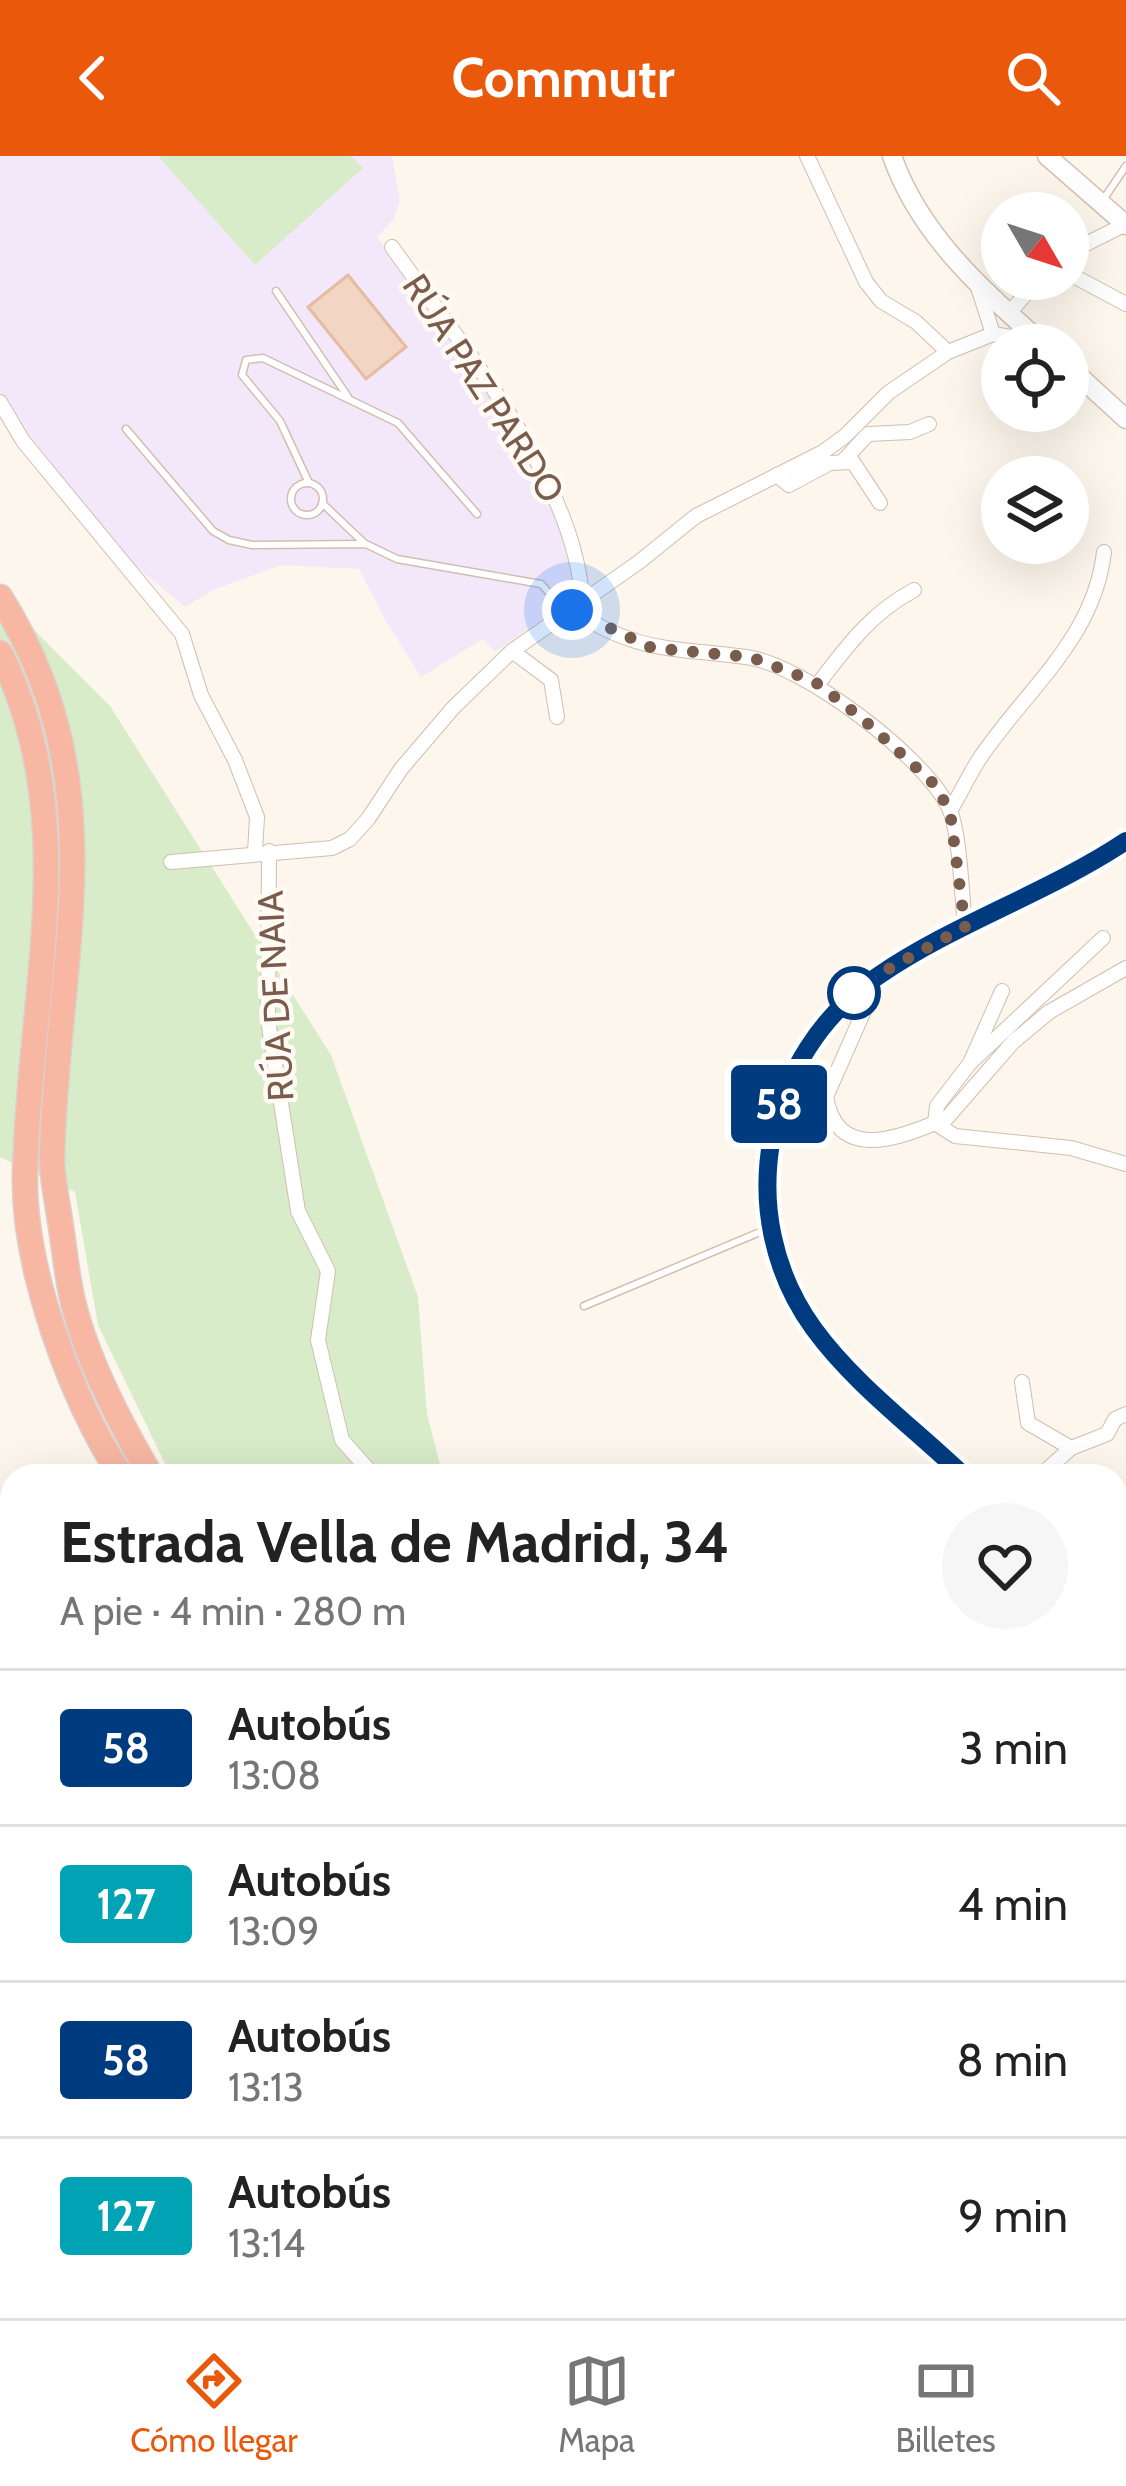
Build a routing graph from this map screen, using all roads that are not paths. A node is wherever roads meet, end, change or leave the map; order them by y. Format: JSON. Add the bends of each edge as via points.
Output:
{"nodes":[{"id":1,"x":807,"y":156,"type":"edge"},
{"id":2,"x":892,"y":156,"type":"edge"},
{"id":3,"x":1047,"y":156,"type":"edge"},
{"id":4,"x":1126,"y":166,"type":"edge"},
{"id":5,"x":1100,"y":202,"type":"junction"},
{"id":6,"x":1126,"y":225,"type":"edge"},
{"id":7,"x":1089,"y":244,"type":"edge"},
{"id":8,"x":392,"y":247,"type":"dead end"},
{"id":9,"x":976,"y":283,"type":"junction"},
{"id":10,"x":1089,"y":284,"type":"edge"},
{"id":11,"x":276,"y":291,"type":"dead end"},
{"id":12,"x":1020,"y":300,"type":"edge"},
{"id":13,"x":1126,"y":304,"type":"edge"},
{"id":14,"x":1009,"y":313,"type":"junction"},
{"id":15,"x":990,"y":324,"type":"edge"},
{"id":16,"x":1021,"y":324,"type":"edge"},
{"id":17,"x":981,"y":339,"type":"edge"},
{"id":18,"x":948,"y":352,"type":"junction"},
{"id":19,"x":1089,"y":385,"type":"edge"},
{"id":20,"x":348,"y":398,"type":"junction"},
{"id":21,"x":0,"y":401,"type":"edge"},
{"id":22,"x":1126,"y":419,"type":"edge"},
{"id":23,"x":928,"y":424,"type":"dead end"},
{"id":24,"x":126,"y":429,"type":"dead end"},
{"id":25,"x":844,"y":460,"type":"junction"},
{"id":26,"x":777,"y":475,"type":"junction"},
{"id":27,"x":309,"y":483,"type":"junction"},
{"id":28,"x":322,"y":503,"type":"junction"},
{"id":29,"x":880,"y":503,"type":"dead end"},
{"id":30,"x":477,"y":514,"type":"dead end"},
{"id":31,"x":366,"y":544,"type":"junction"},
{"id":32,"x":1104,"y":552,"type":"dead end"},
{"id":33,"x":914,"y":590,"type":"dead end"},
{"id":34,"x":0,"y":597,"type":"edge"},
{"id":35,"x":574,"y":608,"type":"junction"},
{"id":36,"x":512,"y":651,"type":"junction"},
{"id":37,"x":0,"y":653,"type":"edge"},
{"id":38,"x":818,"y":684,"type":"junction"},
{"id":39,"x":557,"y":717,"type":"dead end"},
{"id":40,"x":950,"y":811,"type":"junction"},
{"id":41,"x":1126,"y":841,"type":"edge"},
{"id":42,"x":261,"y":852,"type":"junction"},
{"id":43,"x":171,"y":862,"type":"dead end"},
{"id":44,"x":965,"y":927,"type":"junction"},
{"id":45,"x":1102,"y":938,"type":"dead end"},
{"id":46,"x":1126,"y":968,"type":"edge"},
{"id":47,"x":881,"y":973,"type":"junction"},
{"id":48,"x":1002,"y":991,"type":"dead end"},
{"id":49,"x":970,"y":1063,"type":"junction"},
{"id":50,"x":935,"y":1124,"type":"junction"},
{"id":51,"x":1126,"y":1163,"type":"edge"},
{"id":52,"x":771,"y":1228,"type":"junction"},
{"id":53,"x":36,"y":1262,"type":"junction"},
{"id":54,"x":584,"y":1306,"type":"dead end"},
{"id":55,"x":1022,"y":1382,"type":"dead end"},
{"id":56,"x":1126,"y":1414,"type":"edge"},
{"id":57,"x":1071,"y":1448,"type":"junction"},
{"id":58,"x":95,"y":1464,"type":"edge"},
{"id":59,"x":113,"y":1464,"type":"edge"},
{"id":60,"x":144,"y":1464,"type":"edge"},
{"id":61,"x":364,"y":1464,"type":"edge"},
{"id":62,"x":951,"y":1464,"type":"edge"},
{"id":63,"x":1053,"y":1464,"type":"edge"}],
"edges":[{"from":1,"to":18,"type":"street","via":[[866,282]]},
{"from":2,"to":9,"type":"main road","via":[[927,225]]},
{"from":3,"to":5,"type":"main road"},
{"from":4,"to":5,"type":"lane"},
{"from":5,"to":6,"type":"main road"},
{"from":6,"to":7,"type":"street"},
{"from":8,"to":35,"type":"street","name":"RÚA PAZ PARDO","via":[[493,390],[565,514],[581,573]]},
{"from":9,"to":14,"type":"main road"},
{"from":9,"to":15,"type":"street"},
{"from":10,"to":13,"type":"street"},
{"from":11,"to":20,"type":"lane"},
{"from":12,"to":14,"type":"street"},
{"from":14,"to":16,"type":"main road"},
{"from":17,"to":18,"type":"street"},
{"from":18,"to":26,"type":"street","via":[[834,444]]},
{"from":19,"to":22,"type":"main road"},
{"from":20,"to":27,"type":"lane","via":[[263,358],[242,367]]},
{"from":20,"to":30,"type":"lane","via":[[398,423]]},
{"from":21,"to":42,"type":"street","name":"RÚA DE NAIA","via":[[23,441],[182,634],[257,817]]},
{"from":23,"to":25,"type":"street","via":[[868,434]]},
{"from":24,"to":31,"type":"lane","via":[[229,540]]},
{"from":25,"to":26,"type":"street","via":[[789,485]]},
{"from":25,"to":29,"type":"street","via":[[858,466]]},
{"from":26,"to":35,"type":"street","via":[[696,516]]},
{"from":27,"to":28,"type":"lane"},
{"from":27,"to":28,"type":"lane","via":[[293,490],[293,508],[309,515]]},
{"from":28,"to":31,"type":"lane"},
{"from":31,"to":35,"type":"lane","via":[[397,560],[541,584]]},
{"from":32,"to":40,"type":"street","via":[[1084,624],[979,760]]},
{"from":33,"to":38,"type":"street","via":[[865,623]]},
{"from":34,"to":60,"type":"highway","via":[[56,728],[74,833],[52,1161],[71,1297],[117,1418]]},
{"from":35,"to":36,"type":"street"},
{"from":35,"to":38,"type":"street","via":[[652,648],[750,657]]},
{"from":36,"to":39,"type":"street","via":[[550,680]]},
{"from":36,"to":42,"type":"street","via":[[453,707],[350,839],[332,848]]},
{"from":37,"to":53,"type":"highway","via":[[31,734],[46,834],[25,1178]]},
{"from":38,"to":40,"type":"street","via":[[933,783]]},
{"from":40,"to":44,"type":"street"},
{"from":41,"to":44,"type":"main road"},
{"from":42,"to":43,"type":"street"},
{"from":42,"to":61,"type":"street","name":"RÚA DE NAIA","via":[[268,1020],[298,1211],[328,1271],[318,1340],[342,1439]]},
{"from":44,"to":47,"type":"main road"},
{"from":45,"to":49,"type":"street"},
{"from":46,"to":50,"type":"street","via":[[1049,1012]]},
{"from":47,"to":50,"type":"street","via":[[826,1097],[829,1115],[871,1142]]},
{"from":47,"to":52,"type":"main road","via":[[812,1039],[781,1099],[766,1166]]},
{"from":48,"to":49,"type":"street"},
{"from":49,"to":50,"type":"street","via":[[937,1106]]},
{"from":50,"to":51,"type":"street","via":[[955,1136],[1071,1148]]},
{"from":52,"to":54,"type":"lane"},
{"from":52,"to":62,"type":"main road","via":[[783,1272],[815,1330]]},
{"from":53,"to":58,"type":"highway","via":[[49,1363]]},
{"from":53,"to":59,"type":"highway","via":[[67,1372]]},
{"from":55,"to":57,"type":"street","via":[[1028,1423]]},
{"from":56,"to":57,"type":"street","via":[[1107,1434]]},
{"from":57,"to":63,"type":"street"}]}
